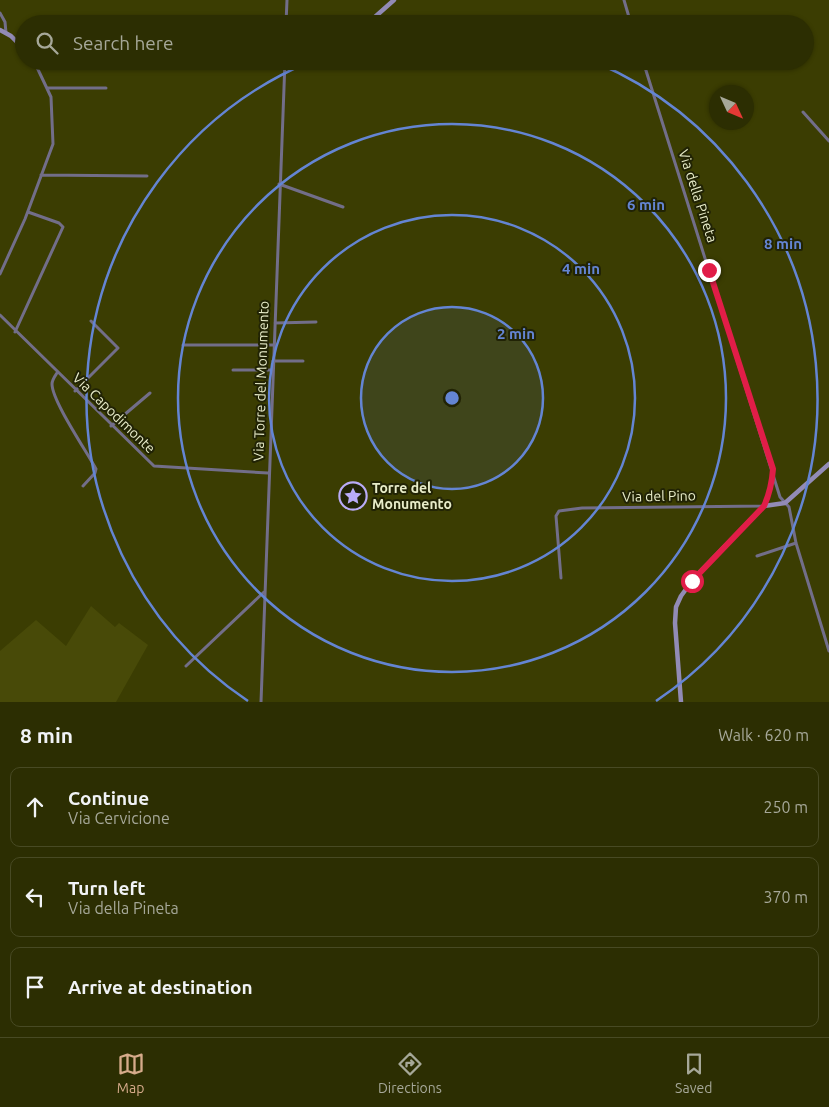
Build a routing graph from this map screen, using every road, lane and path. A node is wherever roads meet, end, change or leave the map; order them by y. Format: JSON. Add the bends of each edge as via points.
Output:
{"nodes":[{"id":1,"x":287,"y":0,"type":"edge"},
{"id":2,"x":394,"y":0,"type":"edge"},
{"id":3,"x":624,"y":0,"type":"edge"},
{"id":4,"x":0,"y":13,"type":"edge"},
{"id":5,"x":286,"y":15,"type":"edge"},
{"id":6,"x":377,"y":15,"type":"edge"},
{"id":7,"x":628,"y":15,"type":"edge"},
{"id":8,"x":0,"y":30,"type":"edge"},
{"id":9,"x":6,"y":33,"type":"junction"},
{"id":10,"x":15,"y":41,"type":"edge"},
{"id":11,"x":39,"y":70,"type":"edge"},
{"id":12,"x":285,"y":70,"type":"edge"},
{"id":13,"x":646,"y":70,"type":"edge"},
{"id":14,"x":48,"y":88,"type":"junction"},
{"id":15,"x":106,"y":88,"type":"dead end"},
{"id":16,"x":803,"y":112,"type":"dead end"},
{"id":17,"x":829,"y":141,"type":"edge"},
{"id":18,"x":41,"y":175,"type":"junction"},
{"id":19,"x":146,"y":176,"type":"dead end"},
{"id":20,"x":279,"y":184,"type":"junction"},
{"id":21,"x":343,"y":207,"type":"dead end"},
{"id":22,"x":28,"y":212,"type":"junction"},
{"id":23,"x":0,"y":272,"type":"edge"},
{"id":24,"x":0,"y":315,"type":"edge"},
{"id":25,"x":91,"y":321,"type":"dead end"},
{"id":26,"x":316,"y":322,"type":"dead end"},
{"id":27,"x":275,"y":323,"type":"junction"},
{"id":28,"x":16,"y":332,"type":"junction"},
{"id":29,"x":183,"y":345,"type":"dead end"},
{"id":30,"x":274,"y":345,"type":"junction"},
{"id":31,"x":274,"y":360,"type":"junction"},
{"id":32,"x":303,"y":361,"type":"dead end"},
{"id":33,"x":233,"y":370,"type":"dead end"},
{"id":34,"x":273,"y":370,"type":"junction"},
{"id":35,"x":57,"y":373,"type":"junction"},
{"id":36,"x":75,"y":391,"type":"junction"},
{"id":37,"x":150,"y":393,"type":"dead end"},
{"id":38,"x":111,"y":426,"type":"junction"},
{"id":39,"x":829,"y":464,"type":"edge"},
{"id":40,"x":773,"y":469,"type":"junction"},
{"id":41,"x":268,"y":473,"type":"junction"},
{"id":42,"x":83,"y":486,"type":"dead end"},
{"id":43,"x":785,"y":503,"type":"junction"},
{"id":44,"x":764,"y":506,"type":"junction"},
{"id":45,"x":796,"y":543,"type":"junction"},
{"id":46,"x":757,"y":556,"type":"dead end"},
{"id":47,"x":561,"y":578,"type":"dead end"},
{"id":48,"x":264,"y":592,"type":"junction"},
{"id":49,"x":828,"y":646,"type":"edge"},
{"id":50,"x":829,"y":651,"type":"edge"},
{"id":51,"x":186,"y":666,"type":"dead end"},
{"id":52,"x":261,"y":702,"type":"edge"},
{"id":53,"x":681,"y":702,"type":"edge"}],
"edges":[{"from":1,"to":5,"type":"street"},
{"from":2,"to":6,"type":"street"},
{"from":3,"to":7,"type":"street"},
{"from":4,"to":9,"type":"street","via":[[6,24]]},
{"from":8,"to":9,"type":"street"},
{"from":9,"to":10,"type":"street"},
{"from":11,"to":14,"type":"street"},
{"from":12,"to":20,"type":"street","name":"Via Torre del Monumento"},
{"from":13,"to":40,"type":"street","name":"Via della Pineta"},
{"from":14,"to":15,"type":"street"},
{"from":14,"to":18,"type":"street","via":[[54,138]]},
{"from":16,"to":17,"type":"street"},
{"from":18,"to":19,"type":"street"},
{"from":18,"to":22,"type":"street"},
{"from":20,"to":21,"type":"street"},
{"from":20,"to":27,"type":"street","name":"Via Torre del Monumento"},
{"from":22,"to":23,"type":"street"},
{"from":22,"to":28,"type":"street","via":[[63,227]]},
{"from":24,"to":28,"type":"street","name":"Via Capodimonte"},
{"from":25,"to":36,"type":"street","via":[[118,348]]},
{"from":26,"to":27,"type":"street"},
{"from":27,"to":30,"type":"street","name":"Via Torre del Monumento"},
{"from":28,"to":35,"type":"street","name":"Via Capodimonte"},
{"from":29,"to":30,"type":"street"},
{"from":30,"to":31,"type":"street","name":"Via Torre del Monumento"},
{"from":31,"to":32,"type":"street"},
{"from":31,"to":34,"type":"street","name":"Via Torre del Monumento"},
{"from":33,"to":34,"type":"street"},
{"from":34,"to":41,"type":"street","name":"Via Torre del Monumento"},
{"from":35,"to":36,"type":"street","name":"Via Capodimonte"},
{"from":35,"to":42,"type":"street","via":[[52,382],[54,390],[70,426],[96,469]]},
{"from":36,"to":38,"type":"street","name":"Via Capodimonte"},
{"from":37,"to":38,"type":"street"},
{"from":38,"to":41,"type":"street","name":"Via Capodimonte","via":[[155,467]]},
{"from":39,"to":43,"type":"street"},
{"from":40,"to":43,"type":"street","name":"Via della Pineta"},
{"from":40,"to":44,"type":"street","via":[[771,488]]},
{"from":41,"to":48,"type":"street","name":"Via Torre del Monumento"},
{"from":43,"to":44,"type":"street"},
{"from":43,"to":45,"type":"street","name":"Via della Pineta","via":[[789,508]]},
{"from":44,"to":47,"type":"street","name":"Via del Pino","via":[[563,510],[556,513]]},
{"from":44,"to":53,"type":"street","via":[[697,575],[678,600],[675,626]]},
{"from":45,"to":46,"type":"street"},
{"from":45,"to":49,"type":"street","name":"Via della Pineta"},
{"from":48,"to":51,"type":"street"},
{"from":48,"to":52,"type":"street","name":"Via Torre del Monumento"},
{"from":49,"to":50,"type":"street","name":"Via della Pineta"}]}
